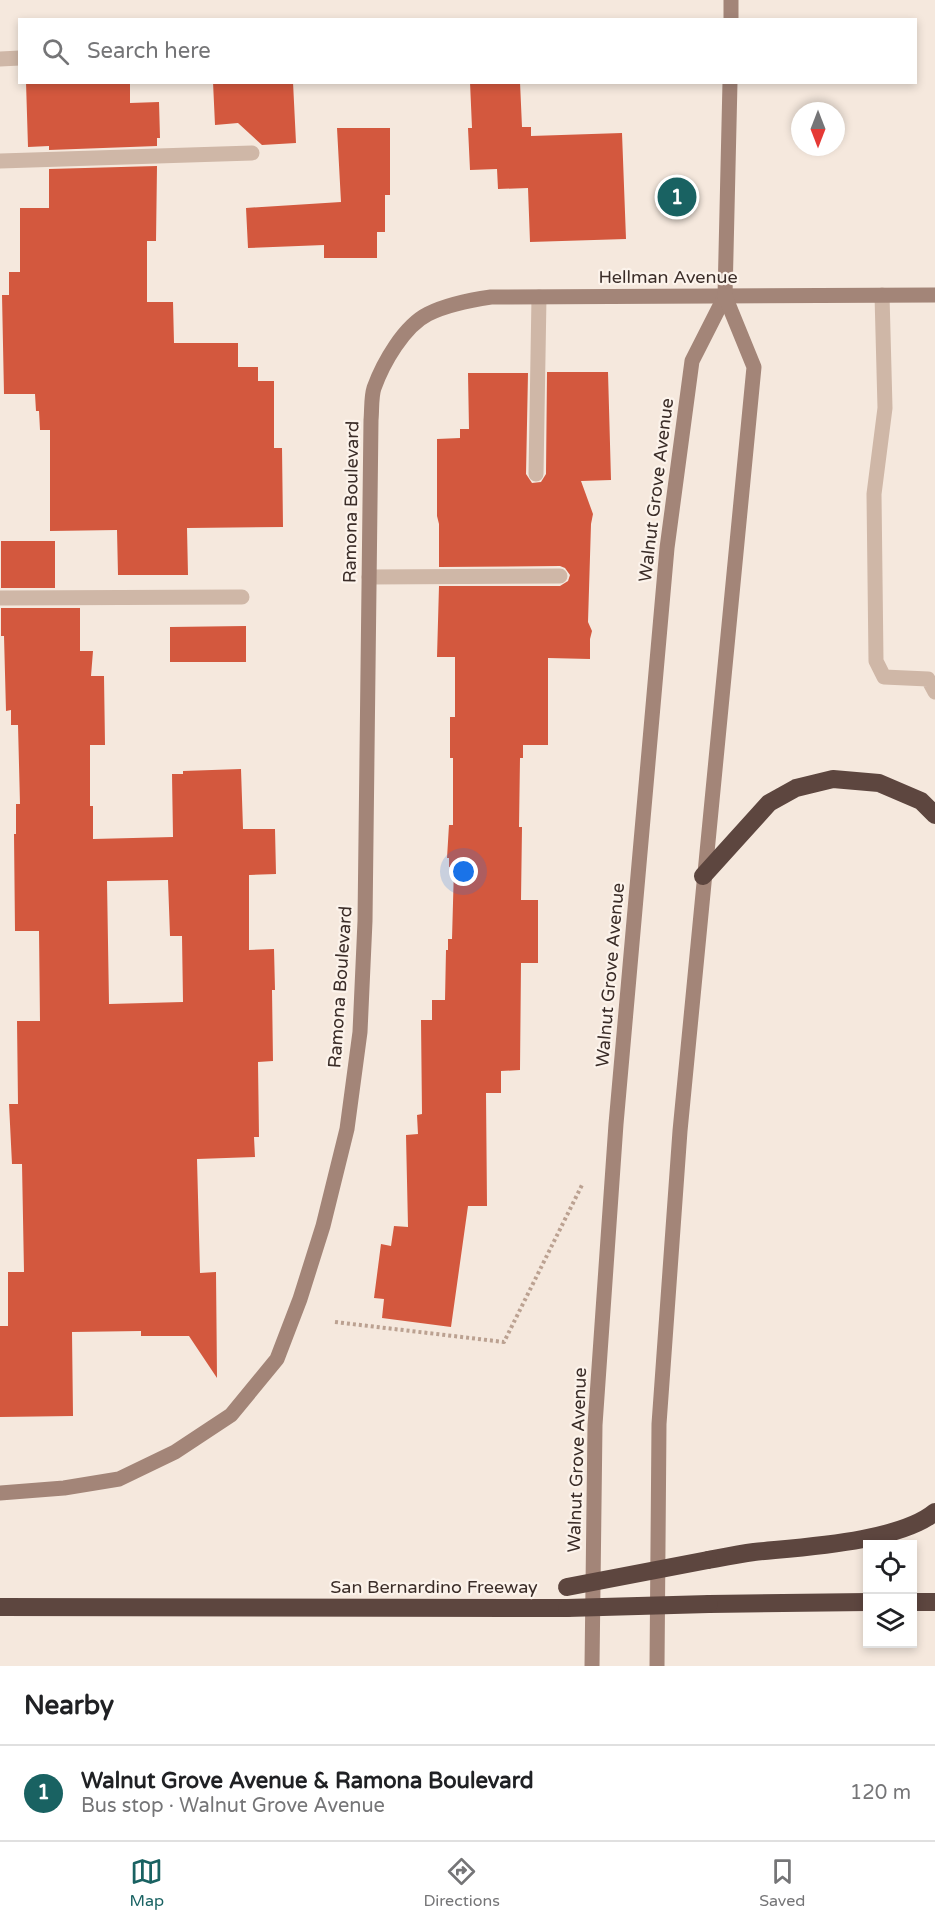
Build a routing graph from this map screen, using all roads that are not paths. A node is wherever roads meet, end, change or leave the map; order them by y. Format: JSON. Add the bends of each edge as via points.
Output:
{"nodes":[{"id":1,"x":731,"y":0,"type":"edge"},
{"id":2,"x":731,"y":18,"type":"edge"},
{"id":3,"x":18,"y":58,"type":"edge"},
{"id":4,"x":0,"y":59,"type":"edge"},
{"id":5,"x":730,"y":84,"type":"edge"},
{"id":6,"x":252,"y":153,"type":"dead end"},
{"id":7,"x":0,"y":161,"type":"edge"},
{"id":8,"x":882,"y":295,"type":"junction"},
{"id":9,"x":935,"y":295,"type":"edge"},
{"id":10,"x":539,"y":297,"type":"junction"},
{"id":11,"x":725,"y":297,"type":"junction"},
{"id":12,"x":408,"y":330,"type":"joint"},
{"id":13,"x":536,"y":474,"type":"dead end"},
{"id":14,"x":560,"y":576,"type":"dead end"},
{"id":15,"x":369,"y":577,"type":"junction"},
{"id":16,"x":0,"y":597,"type":"edge"},
{"id":17,"x":242,"y":597,"type":"dead end"},
{"id":18,"x":935,"y":692,"type":"edge"},
{"id":19,"x":935,"y":815,"type":"edge"},
{"id":20,"x":704,"y":876,"type":"junction"},
{"id":21,"x":0,"y":1493,"type":"edge"},
{"id":22,"x":935,"y":1512,"type":"edge"},
{"id":23,"x":863,"y":1602,"type":"edge"},
{"id":24,"x":917,"y":1602,"type":"edge"},
{"id":25,"x":935,"y":1602,"type":"edge"},
{"id":26,"x":0,"y":1607,"type":"edge"},
{"id":27,"x":532,"y":1608,"type":"junction"},
{"id":28,"x":592,"y":1666,"type":"edge"},
{"id":29,"x":657,"y":1666,"type":"edge"}],
"edges":[{"from":1,"to":2,"type":"main road"},
{"from":3,"to":4,"type":"lane"},
{"from":5,"to":11,"type":"main road","name":"Walnut Grove Avenue"},
{"from":6,"to":7,"type":"lane"},
{"from":8,"to":9,"type":"main road","name":"Hellman Avenue"},
{"from":8,"to":11,"type":"main road","name":"Hellman Avenue"},
{"from":8,"to":18,"type":"lane","via":[[885,408],[873,494],[876,661],[884,677],[928,679]]},
{"from":10,"to":11,"type":"main road","name":"Hellman Avenue"},
{"from":10,"to":12,"type":"main road","name":"Hellman Avenue","via":[[491,297],[461,302],[428,314]]},
{"from":10,"to":13,"type":"lane"},
{"from":11,"to":20,"type":"main road","name":"Walnut Grove Avenue","via":[[754,367]]},
{"from":11,"to":28,"type":"main road","name":"Walnut Grove Avenue","via":[[692,361],[667,548],[617,1113],[595,1425]]},
{"from":12,"to":15,"type":"main road","name":"Ramona Boulevard","via":[[393,350],[374,389]]},
{"from":14,"to":15,"type":"lane"},
{"from":15,"to":21,"type":"main road","name":"Ramona Boulevard","via":[[360,1032],[347,1129],[323,1226],[277,1359],[231,1415],[147,1466],[119,1479]]},
{"from":16,"to":17,"type":"lane"},
{"from":19,"to":20,"type":"highway","via":[[921,801],[879,783],[833,778],[796,788],[769,803]]},
{"from":20,"to":29,"type":"main road","name":"Walnut Grove Avenue","via":[[680,1131],[659,1424]]},
{"from":22,"to":27,"type":"highway","bridge":true,"via":[[898,1530],[846,1542],[751,1552],[567,1587]]},
{"from":23,"to":27,"type":"highway","name":"San Bernardino Freeway","bridge":true},
{"from":24,"to":25,"type":"highway"},
{"from":26,"to":27,"type":"highway","name":"San Bernardino Freeway"}]}
